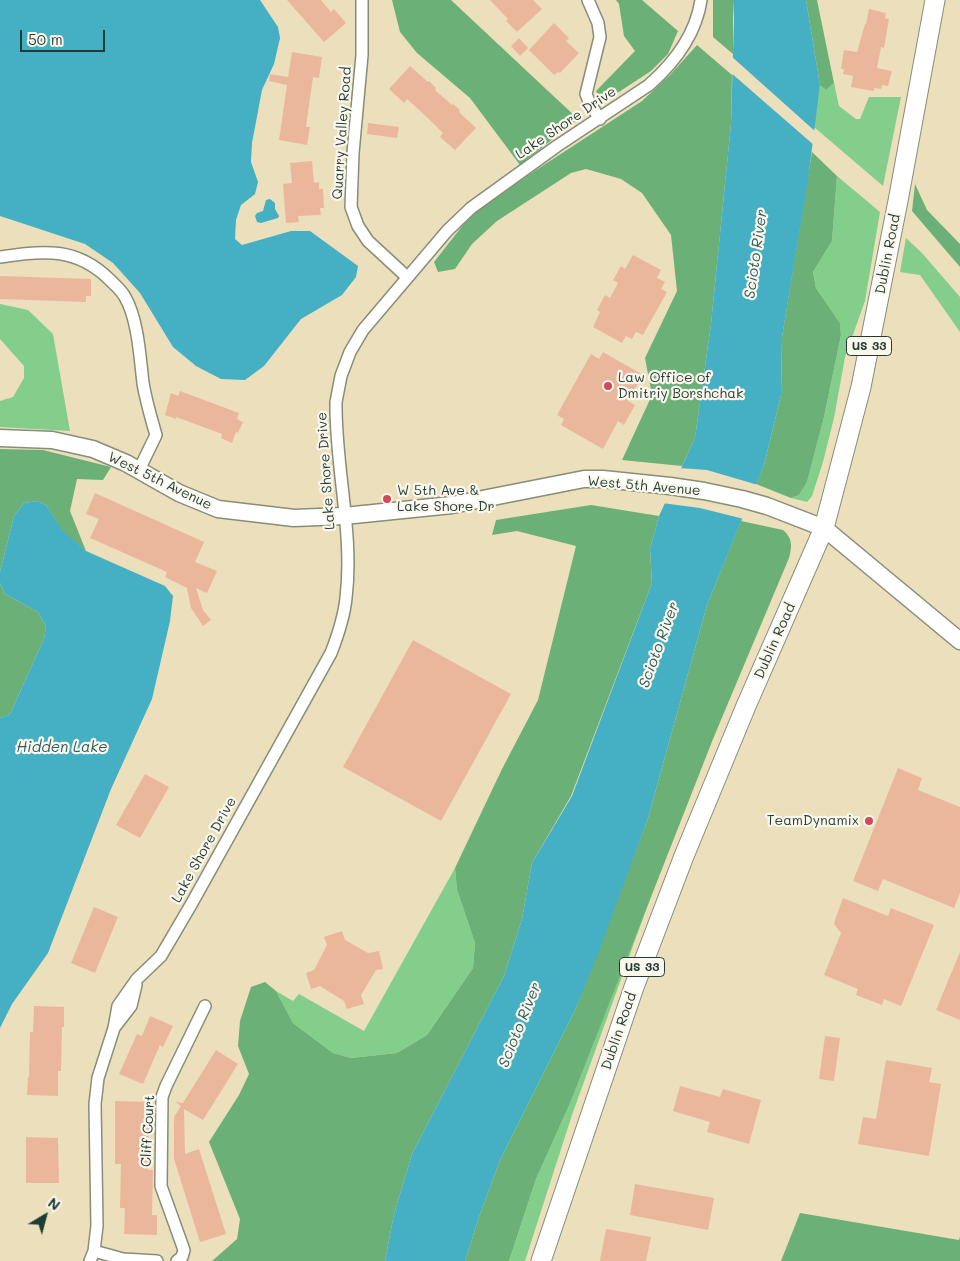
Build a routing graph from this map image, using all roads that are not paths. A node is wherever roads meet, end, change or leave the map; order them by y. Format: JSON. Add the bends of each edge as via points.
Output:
{"nodes":[{"id":1,"x":362,"y":0,"type":"edge"},
{"id":2,"x":588,"y":0,"type":"edge"},
{"id":3,"x":701,"y":0,"type":"edge"},
{"id":4,"x":935,"y":0,"type":"edge"},
{"id":5,"x":600,"y":119,"type":"junction"},
{"id":6,"x":0,"y":256,"type":"edge"},
{"id":7,"x":407,"y":277,"type":"junction"},
{"id":8,"x":0,"y":438,"type":"edge"},
{"id":9,"x":138,"y":470,"type":"junction"},
{"id":10,"x":344,"y":516,"type":"junction"},
{"id":11,"x":824,"y":528,"type":"junction"},
{"id":12,"x":960,"y":641,"type":"edge"},
{"id":13,"x":205,"y":1006,"type":"dead end"},
{"id":14,"x":92,"y":1256,"type":"edge"},
{"id":15,"x":157,"y":1261,"type":"edge"},
{"id":16,"x":178,"y":1261,"type":"edge"},
{"id":17,"x":541,"y":1261,"type":"edge"}],
"edges":[{"from":1,"to":7,"type":"street","name":"Quarry Valley Road","via":[[362,55],[351,207],[368,241]]},
{"from":2,"to":5,"type":"street","via":[[600,37],[586,94]]},
{"from":3,"to":5,"type":"street","name":"Lake Shore Drive","via":[[693,28],[673,62],[649,85]]},
{"from":4,"to":11,"type":"main road","name":"Dublin Road","number":"US 33","via":[[861,387]]},
{"from":5,"to":7,"type":"street","name":"Lake Shore Drive","via":[[471,208]]},
{"from":6,"to":9,"type":"street","via":[[59,252],[75,257],[105,275],[125,297],[133,319],[156,435]]},
{"from":7,"to":10,"type":"street","name":"Lake Shore Drive","via":[[363,330],[341,376],[336,416]]},
{"from":8,"to":9,"type":"main road","name":"West 5th Avenue","via":[[52,440],[79,445]]},
{"from":9,"to":10,"type":"main road","name":"West 5th Avenue","via":[[179,493],[218,509],[294,518]]},
{"from":10,"to":11,"type":"main road","name":"West 5th Avenue","via":[[452,505],[584,479],[704,491],[742,499]]},
{"from":10,"to":14,"type":"street","name":"Lake Shore Drive","via":[[346,598],[343,620],[331,654],[166,948],[137,979],[131,1006],[114,1028],[96,1095],[97,1226]]},
{"from":11,"to":12,"type":"main road","name":"West 5th Avenue"},
{"from":11,"to":17,"type":"main road","name":"Dublin Road","number":"US 33","via":[[681,865],[634,987]]},
{"from":13,"to":16,"type":"street","name":"Cliff Court","via":[[162,1097],[161,1186],[184,1250]]},
{"from":14,"to":15,"type":"street"}]}
